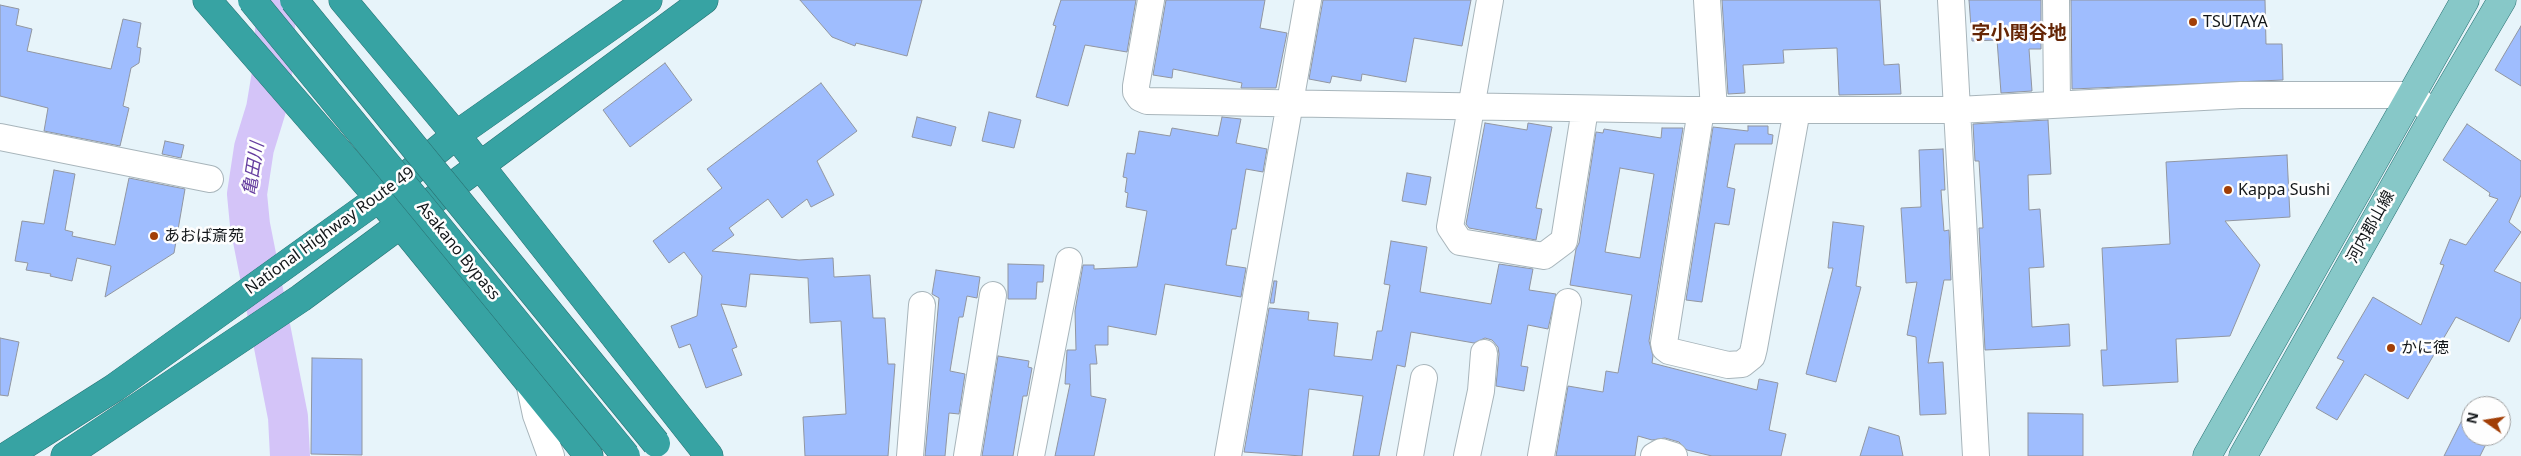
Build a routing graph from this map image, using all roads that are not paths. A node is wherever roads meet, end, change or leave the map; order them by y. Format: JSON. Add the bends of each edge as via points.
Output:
{"nodes":[{"id":1,"x":207,"y":0,"type":"edge"},
{"id":2,"x":252,"y":0,"type":"edge"},
{"id":3,"x":294,"y":0,"type":"edge"},
{"id":4,"x":343,"y":0,"type":"edge"},
{"id":5,"x":648,"y":0,"type":"edge"},
{"id":6,"x":704,"y":0,"type":"edge"},
{"id":7,"x":1151,"y":0,"type":"edge"},
{"id":8,"x":1308,"y":0,"type":"edge"},
{"id":9,"x":1490,"y":0,"type":"edge"},
{"id":10,"x":1707,"y":0,"type":"edge"},
{"id":11,"x":1951,"y":0,"type":"edge"},
{"id":12,"x":2056,"y":0,"type":"edge"},
{"id":13,"x":2466,"y":0,"type":"edge"},
{"id":14,"x":2502,"y":0,"type":"edge"},
{"id":15,"x":2411,"y":95,"type":"junction"},
{"id":16,"x":2057,"y":104,"type":"junction"},
{"id":17,"x":1288,"y":105,"type":"junction"},
{"id":18,"x":1470,"y":107,"type":"junction"},
{"id":19,"x":1585,"y":109,"type":"junction"},
{"id":20,"x":1707,"y":110,"type":"junction"},
{"id":21,"x":1797,"y":110,"type":"junction"},
{"id":22,"x":1958,"y":110,"type":"junction"},
{"id":23,"x":2434,"y":114,"type":"junction"},
{"id":24,"x":456,"y":135,"type":"junction"},
{"id":25,"x":0,"y":137,"type":"edge"},
{"id":26,"x":479,"y":167,"type":"junction"},
{"id":27,"x":210,"y":179,"type":"dead end"},
{"id":28,"x":379,"y":198,"type":"junction"},
{"id":29,"x":402,"y":226,"type":"junction"},
{"id":30,"x":1069,"y":261,"type":"dead end"},
{"id":31,"x":993,"y":296,"type":"dead end"},
{"id":32,"x":1568,"y":302,"type":"dead end"},
{"id":33,"x":922,"y":305,"type":"dead end"},
{"id":34,"x":1484,"y":353,"type":"dead end"},
{"id":35,"x":1424,"y":378,"type":"dead end"},
{"id":36,"x":529,"y":382,"type":"junction"},
{"id":37,"x":661,"y":450,"type":"edge"},
{"id":38,"x":7,"y":456,"type":"edge"},
{"id":39,"x":65,"y":456,"type":"edge"},
{"id":40,"x":552,"y":456,"type":"edge"},
{"id":41,"x":589,"y":456,"type":"edge"},
{"id":42,"x":626,"y":456,"type":"edge"},
{"id":43,"x":709,"y":456,"type":"edge"},
{"id":44,"x":910,"y":456,"type":"edge"},
{"id":45,"x":967,"y":456,"type":"edge"},
{"id":46,"x":1031,"y":456,"type":"edge"},
{"id":47,"x":1228,"y":456,"type":"edge"},
{"id":48,"x":1410,"y":456,"type":"edge"},
{"id":49,"x":1467,"y":456,"type":"edge"},
{"id":50,"x":1541,"y":456,"type":"edge"},
{"id":51,"x":1654,"y":456,"type":"edge"},
{"id":52,"x":1674,"y":456,"type":"edge"},
{"id":53,"x":1976,"y":456,"type":"edge"},
{"id":54,"x":2207,"y":456,"type":"edge"},
{"id":55,"x":2243,"y":456,"type":"edge"}],
"edges":[{"from":1,"to":28,"type":"highway"},
{"from":2,"to":42,"type":"highway","name":"Asakano Bypass","bridge":true},
{"from":3,"to":37,"type":"highway","name":"Asakano Bypass","bridge":true},
{"from":4,"to":24,"type":"highway"},
{"from":5,"to":24,"type":"highway","name":"National Highway Route 49"},
{"from":6,"to":26,"type":"highway"},
{"from":7,"to":17,"type":"street","via":[[1136,86],[1140,98],[1147,101]]},
{"from":8,"to":17,"type":"street"},
{"from":9,"to":18,"type":"street"},
{"from":10,"to":20,"type":"street"},
{"from":11,"to":22,"type":"street"},
{"from":12,"to":16,"type":"street"},
{"from":13,"to":15,"type":"main road","name":"河内郡山線"},
{"from":14,"to":23,"type":"main road","name":"河内郡山線"},
{"from":15,"to":16,"type":"street","via":[[2241,95]]},
{"from":15,"to":23,"type":"street"},
{"from":15,"to":54,"type":"main road","name":"河内郡山線"},
{"from":16,"to":22,"type":"street"},
{"from":17,"to":18,"type":"street"},
{"from":17,"to":47,"type":"street"},
{"from":18,"to":19,"type":"street"},
{"from":18,"to":19,"type":"street","via":[[1450,228],[1460,242],[1544,256],[1564,241]]},
{"from":19,"to":20,"type":"street"},
{"from":20,"to":21,"type":"street"},
{"from":20,"to":21,"type":"street","via":[[1664,343],[1669,351],[1728,365],[1742,364],[1752,356]]},
{"from":21,"to":22,"type":"street"},
{"from":22,"to":53,"type":"street"},
{"from":23,"to":55,"type":"main road","name":"河内郡山線"},
{"from":24,"to":26,"type":"highway"},
{"from":24,"to":28,"type":"highway","name":"National Highway Route 49"},
{"from":25,"to":27,"type":"street"},
{"from":26,"to":29,"type":"highway"},
{"from":26,"to":43,"type":"highway"},
{"from":28,"to":29,"type":"highway"},
{"from":28,"to":38,"type":"highway","name":"National Highway Route 49","via":[[114,388]]},
{"from":29,"to":36,"type":"highway"},
{"from":29,"to":39,"type":"highway","via":[[248,335]]},
{"from":30,"to":46,"type":"street"},
{"from":31,"to":45,"type":"street"},
{"from":32,"to":50,"type":"street"},
{"from":33,"to":44,"type":"street"},
{"from":34,"to":49,"type":"street","via":[[1481,391]]},
{"from":35,"to":48,"type":"street"},
{"from":36,"to":40,"type":"street","via":[[536,415]]},
{"from":36,"to":41,"type":"highway"},
{"from":51,"to":52,"type":"street","via":[[1661,452]]}]}
